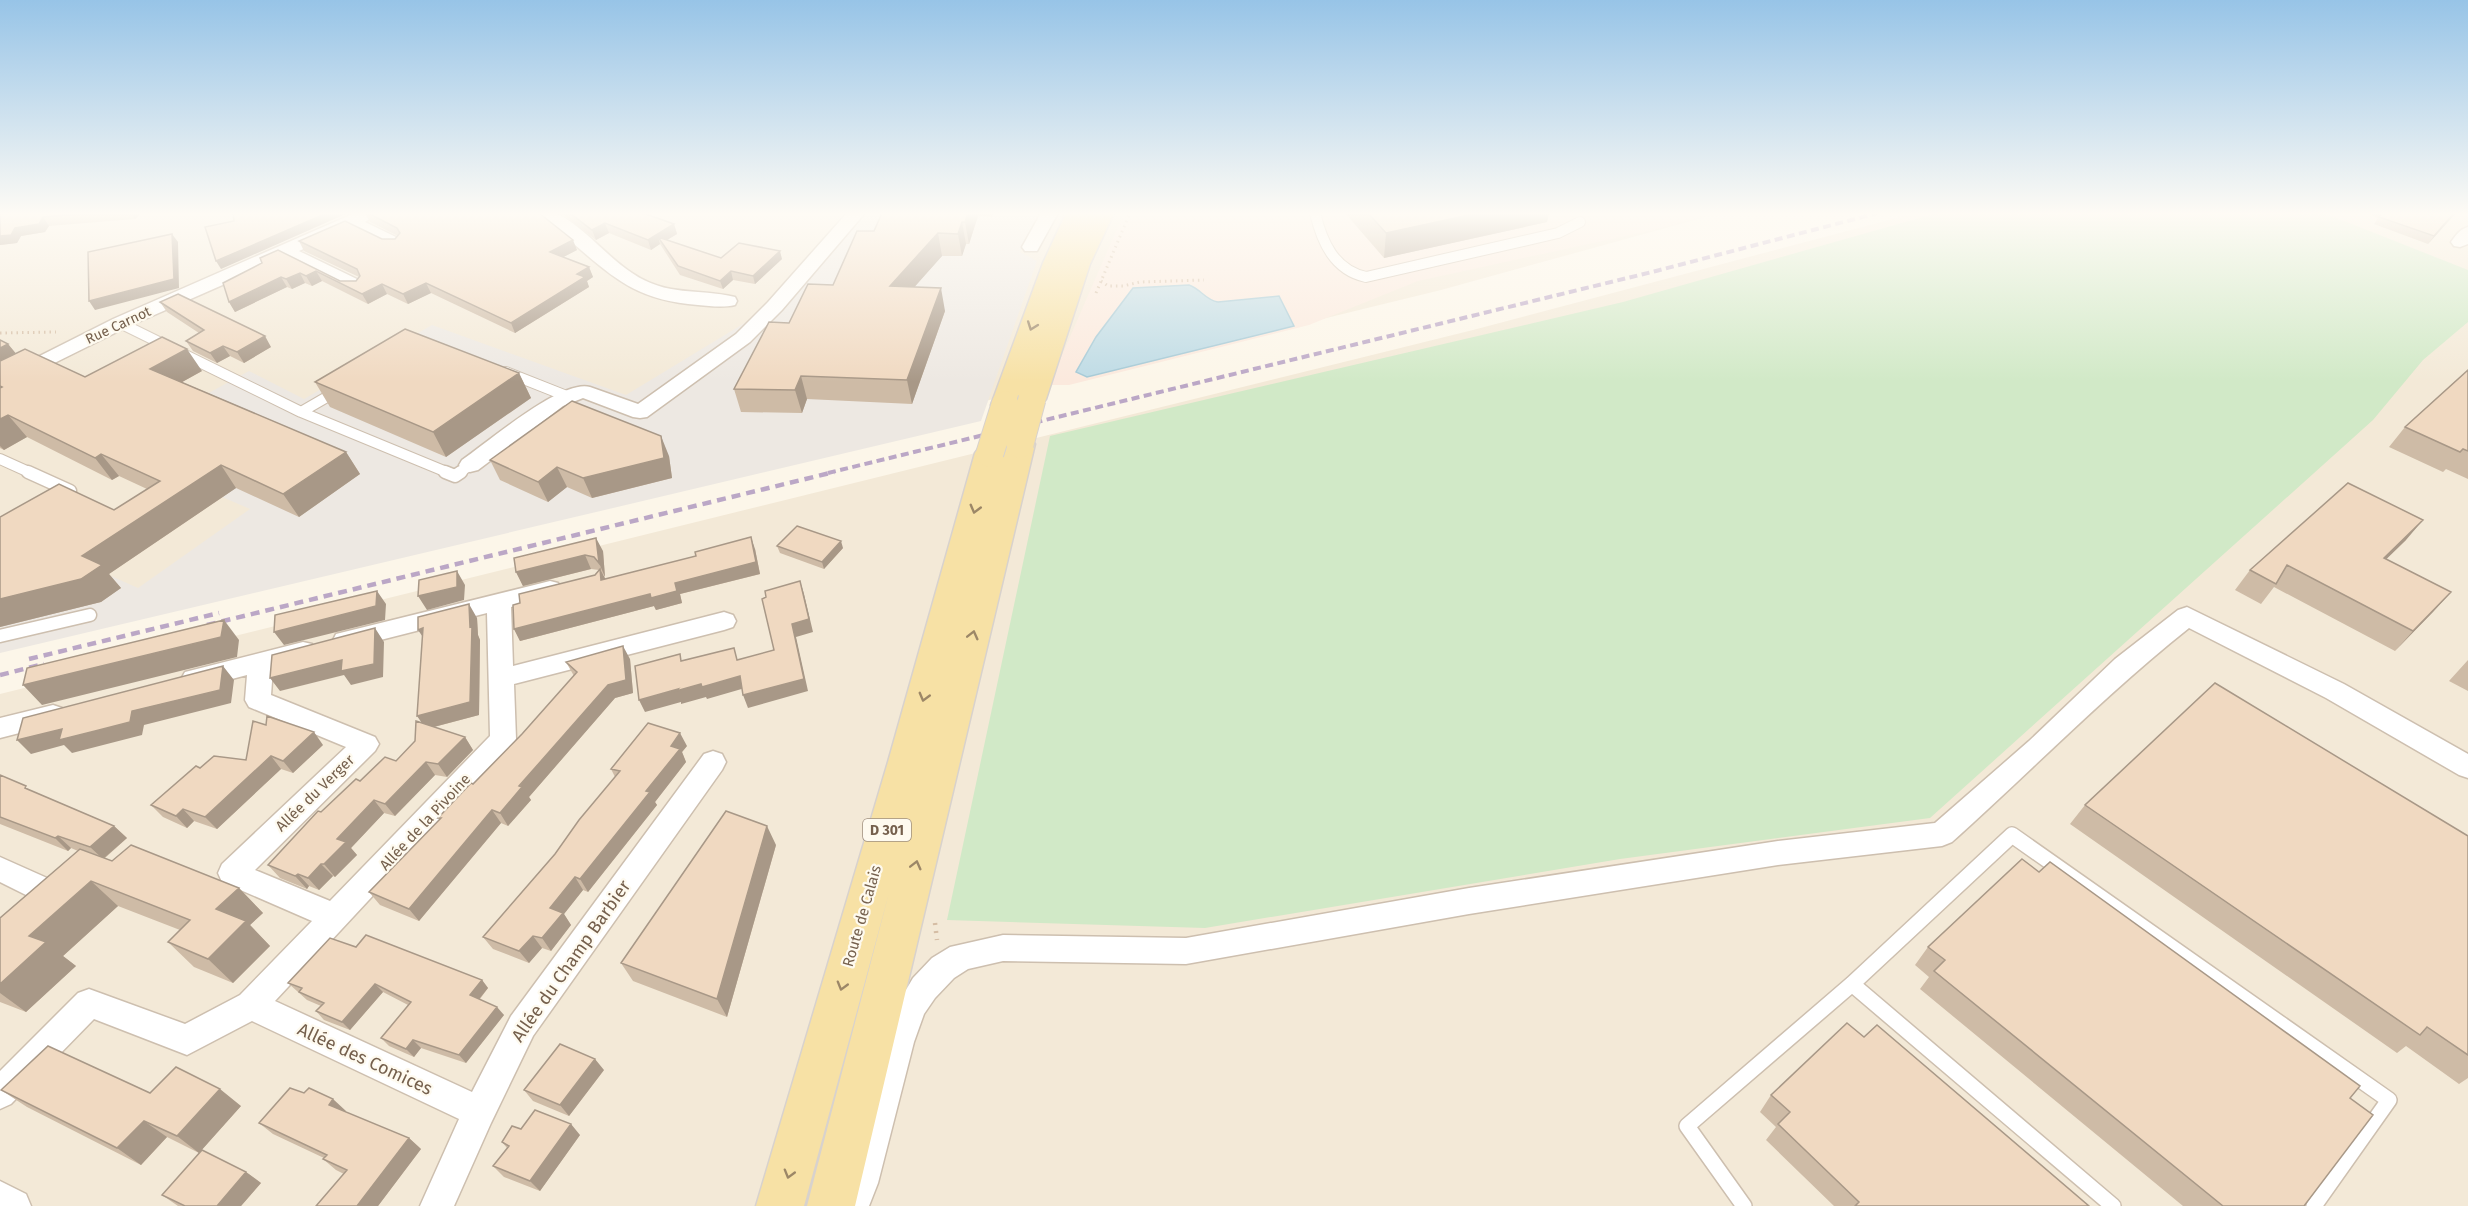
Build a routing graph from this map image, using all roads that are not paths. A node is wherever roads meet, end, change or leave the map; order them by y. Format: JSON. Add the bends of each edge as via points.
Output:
{"nodes":[{"id":1,"x":243,"y":269,"type":"edge"},
{"id":2,"x":322,"y":269,"type":"edge"},
{"id":3,"x":615,"y":269,"type":"edge"},
{"id":4,"x":808,"y":269,"type":"edge"},
{"id":5,"x":1054,"y":269,"type":"edge"},
{"id":6,"x":1075,"y":269,"type":"edge"},
{"id":7,"x":1347,"y":269,"type":"edge"},
{"id":8,"x":1400,"y":269,"type":"edge"},
{"id":9,"x":354,"y":285,"type":"edge"},
{"id":10,"x":728,"y":301,"type":"dead end"},
{"id":11,"x":120,"y":323,"type":"junction"},
{"id":12,"x":492,"y":366,"type":"edge"},
{"id":13,"x":351,"y":383,"type":"edge"},
{"id":14,"x":0,"y":384,"type":"edge"},
{"id":15,"x":569,"y":397,"type":"junction"},
{"id":16,"x":1019,"y":402,"type":"junction"},
{"id":17,"x":301,"y":412,"type":"junction"},
{"id":18,"x":1005,"y":448,"type":"junction"},
{"id":19,"x":0,"y":459,"type":"edge"},
{"id":20,"x":471,"y":465,"type":"joint"},
{"id":21,"x":76,"y":494,"type":"edge"},
{"id":22,"x":569,"y":585,"type":"edge"},
{"id":23,"x":499,"y":601,"type":"junction"},
{"id":24,"x":90,"y":615,"type":"dead end"},
{"id":25,"x":724,"y":621,"type":"dead end"},
{"id":26,"x":0,"y":636,"type":"edge"},
{"id":27,"x":261,"y":662,"type":"junction"},
{"id":28,"x":502,"y":678,"type":"junction"},
{"id":29,"x":170,"y":685,"type":"edge"},
{"id":30,"x":80,"y":708,"type":"edge"},
{"id":31,"x":0,"y":728,"type":"edge"},
{"id":32,"x":713,"y":762,"type":"dead end"},
{"id":33,"x":2468,"y":766,"type":"edge"},
{"id":34,"x":0,"y":869,"type":"edge"},
{"id":35,"x":335,"y":917,"type":"junction"},
{"id":36,"x":0,"y":944,"type":"edge"},
{"id":37,"x":1852,"y":984,"type":"junction"},
{"id":38,"x":251,"y":1005,"type":"junction"},
{"id":39,"x":0,"y":1093,"type":"edge"},
{"id":40,"x":479,"y":1112,"type":"junction"},
{"id":41,"x":0,"y":1198,"type":"edge"},
{"id":42,"x":14,"y":1206,"type":"edge"},
{"id":43,"x":437,"y":1206,"type":"edge"},
{"id":44,"x":780,"y":1206,"type":"edge"},
{"id":45,"x":831,"y":1206,"type":"edge"},
{"id":46,"x":852,"y":1206,"type":"edge"},
{"id":47,"x":1744,"y":1206,"type":"edge"},
{"id":48,"x":2113,"y":1206,"type":"edge"},
{"id":49,"x":2314,"y":1206,"type":"edge"}],
"edges":[{"from":1,"to":11,"type":"street","name":"Rue Carnot"},
{"from":2,"to":9,"type":"street"},
{"from":3,"to":10,"type":"street","via":[[626,279],[659,293],[682,299]]},
{"from":4,"to":15,"type":"street","via":[[743,338],[640,412],[583,391]]},
{"from":5,"to":16,"type":"main road","number":"D 301","one_way":true},
{"from":6,"to":16,"type":"main road","number":"D 301"},
{"from":7,"to":8,"type":"lane","via":[[1366,277]]},
{"from":11,"to":14,"type":"street","name":"Rue Carnot"},
{"from":11,"to":17,"type":"lane"},
{"from":12,"to":15,"type":"lane"},
{"from":13,"to":17,"type":"lane"},
{"from":15,"to":20,"type":"street","via":[[556,402]]},
{"from":16,"to":18,"type":"main road","number":"D 301","bridge":true},
{"from":17,"to":20,"type":"lane","via":[[455,476]]},
{"from":18,"to":44,"type":"main road","name":"Route de Calais","number":"D 301","one_way":true,"via":[[906,762]]},
{"from":45,"to":18,"type":"main road","number":"D 301","one_way":true,"via":[[902,922]]},
{"from":19,"to":21,"type":"lane"},
{"from":22,"to":23,"type":"street"},
{"from":23,"to":27,"type":"street"},
{"from":23,"to":28,"type":"street","name":"Allée de la Pivoine"},
{"from":24,"to":26,"type":"lane"},
{"from":25,"to":28,"type":"street"},
{"from":27,"to":29,"type":"street"},
{"from":27,"to":35,"type":"street","name":"Allée du Verger","via":[[258,700],[366,744],[232,873]]},
{"from":28,"to":35,"type":"street","name":"Allée de la Pivoine","via":[[503,739]]},
{"from":30,"to":31,"type":"street"},
{"from":32,"to":40,"type":"street","name":"Allée du Champ Barbier","via":[[522,1026]]},
{"from":33,"to":46,"type":"street","via":[[2335,691],[2187,616],[2124,666],[1942,834],[1732,860],[1425,908],[1186,951],[1003,948],[961,957],[943,968],[911,1007]]},
{"from":34,"to":36,"type":"street","via":[[55,895]]},
{"from":35,"to":38,"type":"street","name":"Allée de la Pivoine"},
{"from":37,"to":47,"type":"lane","via":[[1687,1126]]},
{"from":37,"to":48,"type":"lane"},
{"from":37,"to":49,"type":"lane","via":[[2012,835],[2389,1100]]},
{"from":38,"to":39,"type":"street","name":"Allée de la Pivoine","via":[[187,1040],[89,1003]]},
{"from":38,"to":40,"type":"street","name":"Allée des Comices"},
{"from":40,"to":43,"type":"street","name":"Allée du Champ Barbier"},
{"from":41,"to":42,"type":"street"}]}
